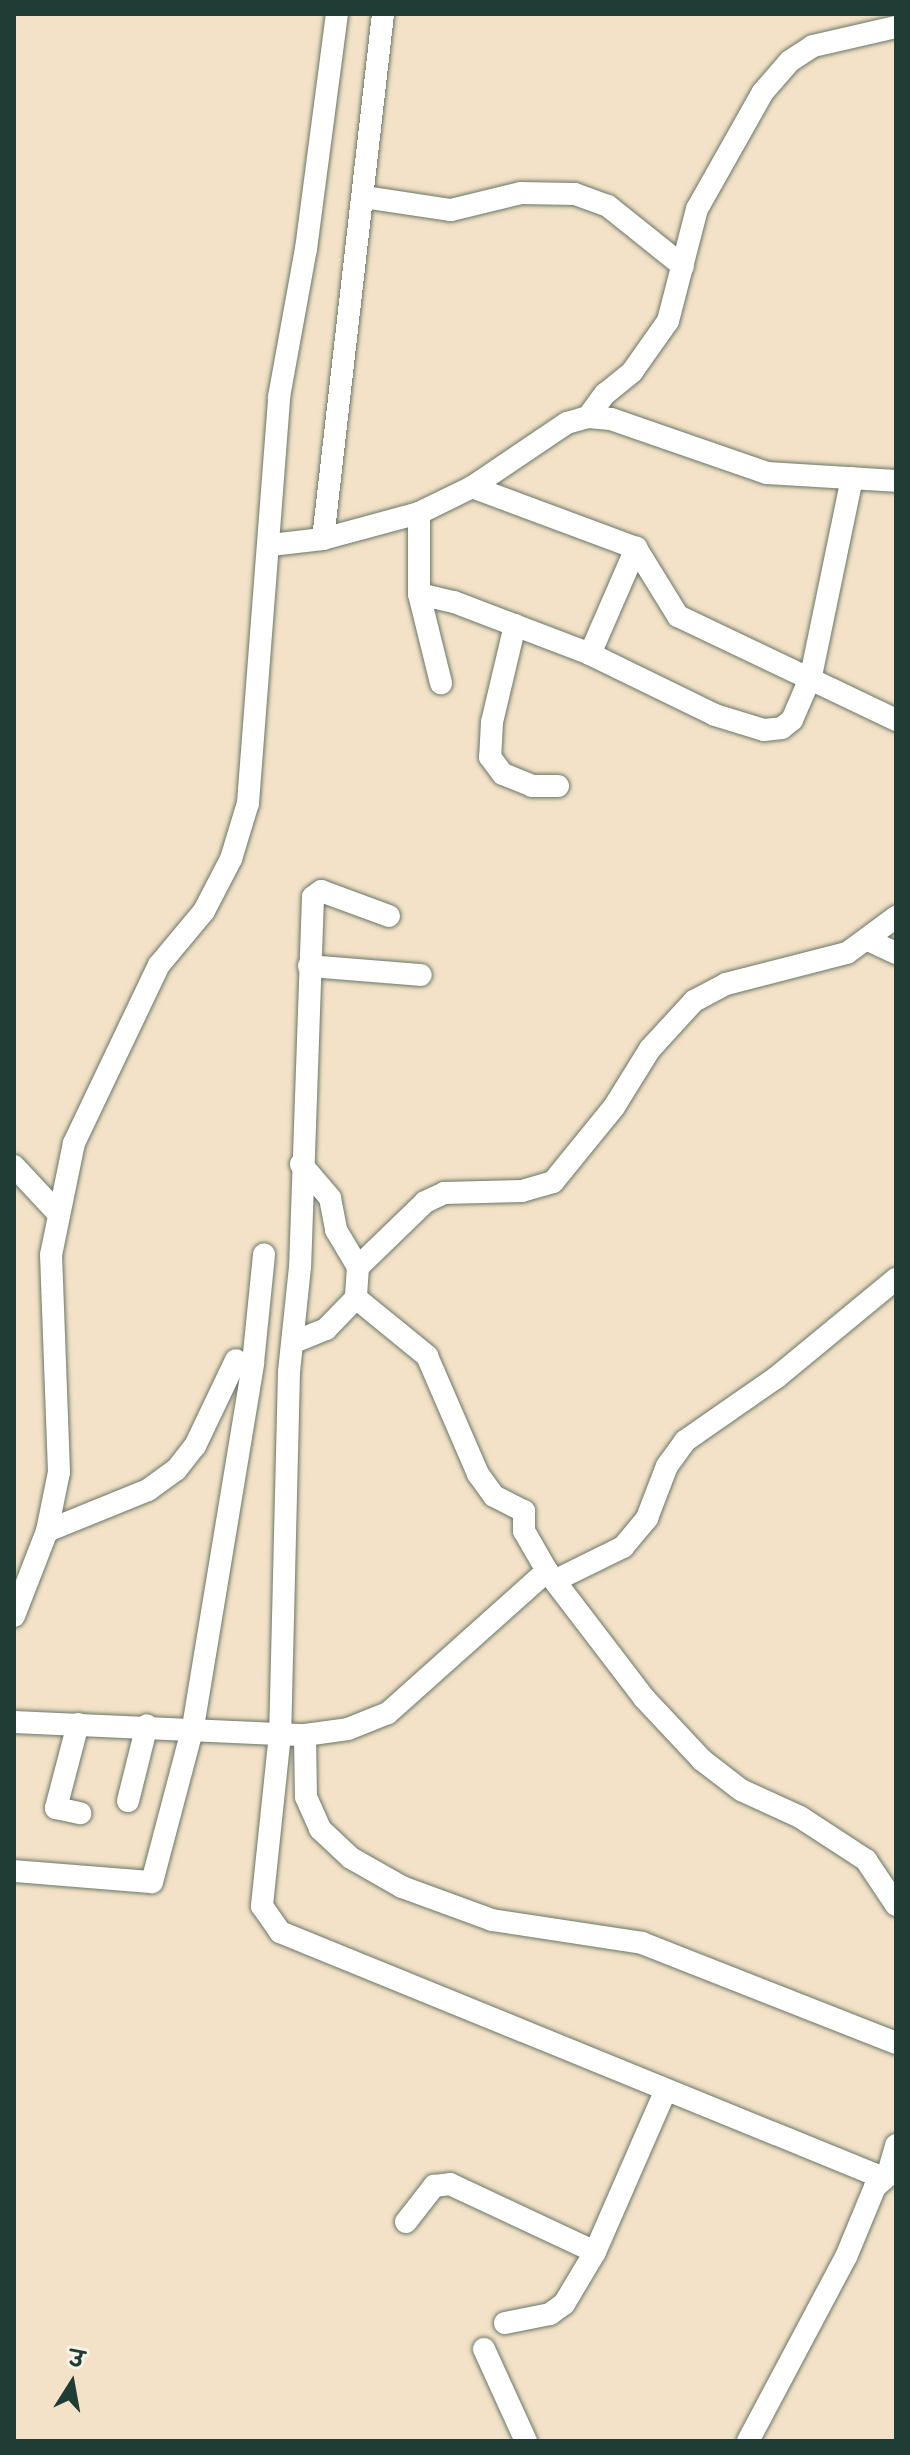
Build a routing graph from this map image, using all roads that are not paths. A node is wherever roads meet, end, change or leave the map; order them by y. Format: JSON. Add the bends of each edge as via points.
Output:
{"nodes":[{"id":1,"x":337,"y":14,"type":"edge"},
{"id":2,"x":383,"y":14,"type":"edge"},
{"id":3,"x":896,"y":27,"type":"edge"},
{"id":4,"x":364,"y":197,"type":"junction"},
{"id":5,"x":683,"y":266,"type":"junction"},
{"id":6,"x":588,"y":417,"type":"junction"},
{"id":7,"x":852,"y":478,"type":"junction"},
{"id":8,"x":896,"y":481,"type":"edge"},
{"id":9,"x":472,"y":487,"type":"junction"},
{"id":10,"x":419,"y":513,"type":"junction"},
{"id":11,"x":323,"y":539,"type":"junction"},
{"id":12,"x":271,"y":545,"type":"junction"},
{"id":13,"x":636,"y":548,"type":"junction"},
{"id":14,"x":419,"y":594,"type":"junction"},
{"id":15,"x":515,"y":625,"type":"junction"},
{"id":16,"x":590,"y":654,"type":"junction"},
{"id":17,"x":811,"y":676,"type":"junction"},
{"id":18,"x":441,"y":683,"type":"dead end"},
{"id":19,"x":896,"y":720,"type":"edge"},
{"id":20,"x":558,"y":786,"type":"dead end"},
{"id":21,"x":389,"y":916,"type":"dead end"},
{"id":22,"x":896,"y":917,"type":"edge"},
{"id":23,"x":870,"y":941,"type":"junction"},
{"id":24,"x":896,"y":953,"type":"edge"},
{"id":25,"x":309,"y":966,"type":"junction"},
{"id":26,"x":421,"y":975,"type":"dead end"},
{"id":27,"x":301,"y":1164,"type":"junction"},
{"id":28,"x":14,"y":1166,"type":"edge"},
{"id":29,"x":56,"y":1211,"type":"junction"},
{"id":30,"x":264,"y":1255,"type":"dead end"},
{"id":31,"x":358,"y":1267,"type":"junction"},
{"id":32,"x":896,"y":1279,"type":"edge"},
{"id":33,"x":356,"y":1298,"type":"junction"},
{"id":34,"x":294,"y":1342,"type":"junction"},
{"id":35,"x":244,"y":1361,"type":"junction"},
{"id":36,"x":289,"y":1372,"type":"junction"},
{"id":37,"x":47,"y":1531,"type":"junction"},
{"id":38,"x":552,"y":1576,"type":"junction"},
{"id":39,"x":14,"y":1616,"type":"edge"},
{"id":40,"x":14,"y":1722,"type":"edge"},
{"id":41,"x":78,"y":1724,"type":"junction"},
{"id":42,"x":147,"y":1725,"type":"junction"},
{"id":43,"x":193,"y":1727,"type":"junction"},
{"id":44,"x":280,"y":1734,"type":"junction"},
{"id":45,"x":305,"y":1735,"type":"junction"},
{"id":46,"x":128,"y":1801,"type":"dead end"},
{"id":47,"x":80,"y":1813,"type":"dead end"},
{"id":48,"x":14,"y":1871,"type":"edge"},
{"id":49,"x":896,"y":1905,"type":"edge"},
{"id":50,"x":896,"y":2043,"type":"edge"},
{"id":51,"x":665,"y":2092,"type":"junction"},
{"id":52,"x":891,"y":2163,"type":"edge"},
{"id":53,"x":406,"y":2222,"type":"dead end"},
{"id":54,"x":595,"y":2252,"type":"junction"},
{"id":55,"x":505,"y":2323,"type":"dead end"},
{"id":56,"x":484,"y":2349,"type":"dead end"},
{"id":57,"x":526,"y":2441,"type":"edge"},
{"id":58,"x":748,"y":2441,"type":"edge"}],
"edges":[{"from":1,"to":12,"type":"street","via":[[306,249],[279,397]]},
{"from":2,"to":4,"type":"street"},
{"from":3,"to":5,"type":"street","via":[[852,33],[813,46],[790,61],[763,92],[697,209]]},
{"from":4,"to":5,"type":"street","via":[[451,210],[521,193],[575,194],[608,206]]},
{"from":4,"to":11,"type":"street"},
{"from":5,"to":6,"type":"street","via":[[668,321],[632,372]]},
{"from":6,"to":7,"type":"street","via":[[611,419],[754,470]]},
{"from":6,"to":9,"type":"street","via":[[567,423]]},
{"from":7,"to":8,"type":"street"},
{"from":7,"to":17,"type":"street"},
{"from":9,"to":10,"type":"street"},
{"from":9,"to":13,"type":"street"},
{"from":10,"to":11,"type":"street"},
{"from":10,"to":14,"type":"street"},
{"from":11,"to":12,"type":"street"},
{"from":12,"to":29,"type":"street","via":[[248,803],[231,859],[204,911],[159,965],[74,1143]]},
{"from":13,"to":16,"type":"street"},
{"from":13,"to":17,"type":"street","via":[[678,616]]},
{"from":14,"to":15,"type":"street"},
{"from":14,"to":18,"type":"street"},
{"from":15,"to":16,"type":"street"},
{"from":15,"to":20,"type":"street","via":[[492,722],[490,757],[503,774],[532,786]]},
{"from":16,"to":17,"type":"street","via":[[715,715],[764,730],[782,728],[792,720]]},
{"from":17,"to":19,"type":"street"},
{"from":21,"to":25,"type":"street","via":[[321,891],[313,897]]},
{"from":22,"to":23,"type":"street"},
{"from":23,"to":24,"type":"street"},
{"from":23,"to":31,"type":"street","via":[[816,963],[726,984],[694,1001],[650,1049],[614,1107],[553,1182],[522,1191],[444,1193],[425,1202]]},
{"from":25,"to":26,"type":"street"},
{"from":25,"to":27,"type":"street"},
{"from":27,"to":31,"type":"street","via":[[330,1198],[336,1230]]},
{"from":27,"to":34,"type":"street"},
{"from":28,"to":29,"type":"street"},
{"from":29,"to":37,"type":"street","via":[[51,1255],[59,1472]]},
{"from":30,"to":35,"type":"street"},
{"from":31,"to":33,"type":"street"},
{"from":32,"to":38,"type":"street","via":[[777,1377],[685,1441],[667,1466],[647,1518],[623,1547]]},
{"from":33,"to":34,"type":"street","via":[[326,1329]]},
{"from":33,"to":38,"type":"street","via":[[427,1356],[478,1474],[494,1496],[524,1511],[524,1531]]},
{"from":34,"to":36,"type":"street"},
{"from":35,"to":36,"type":"street"},
{"from":35,"to":37,"type":"street","via":[[195,1446],[164,1481]]},
{"from":35,"to":43,"type":"street"},
{"from":36,"to":44,"type":"street"},
{"from":37,"to":39,"type":"street"},
{"from":38,"to":45,"type":"street","via":[[388,1713],[348,1729]]},
{"from":38,"to":49,"type":"street","via":[[644,1698],[702,1760],[741,1790],[800,1817],[866,1860]]},
{"from":40,"to":41,"type":"street"},
{"from":41,"to":42,"type":"street"},
{"from":41,"to":47,"type":"street","via":[[56,1808]]},
{"from":42,"to":43,"type":"street"},
{"from":42,"to":46,"type":"street"},
{"from":43,"to":44,"type":"street"},
{"from":43,"to":48,"type":"street","via":[[152,1882]]},
{"from":44,"to":45,"type":"street"},
{"from":44,"to":51,"type":"street","via":[[262,1906],[280,1932]]},
{"from":45,"to":50,"type":"street","via":[[306,1797],[320,1829],[351,1858],[402,1887],[492,1920],[642,1943]]},
{"from":51,"to":52,"type":"street"},
{"from":51,"to":54,"type":"street"},
{"from":52,"to":58,"type":"street"},
{"from":53,"to":54,"type":"street","via":[[434,2186],[450,2184]]},
{"from":54,"to":55,"type":"street","via":[[564,2304],[550,2314]]},
{"from":56,"to":57,"type":"street"}]}
